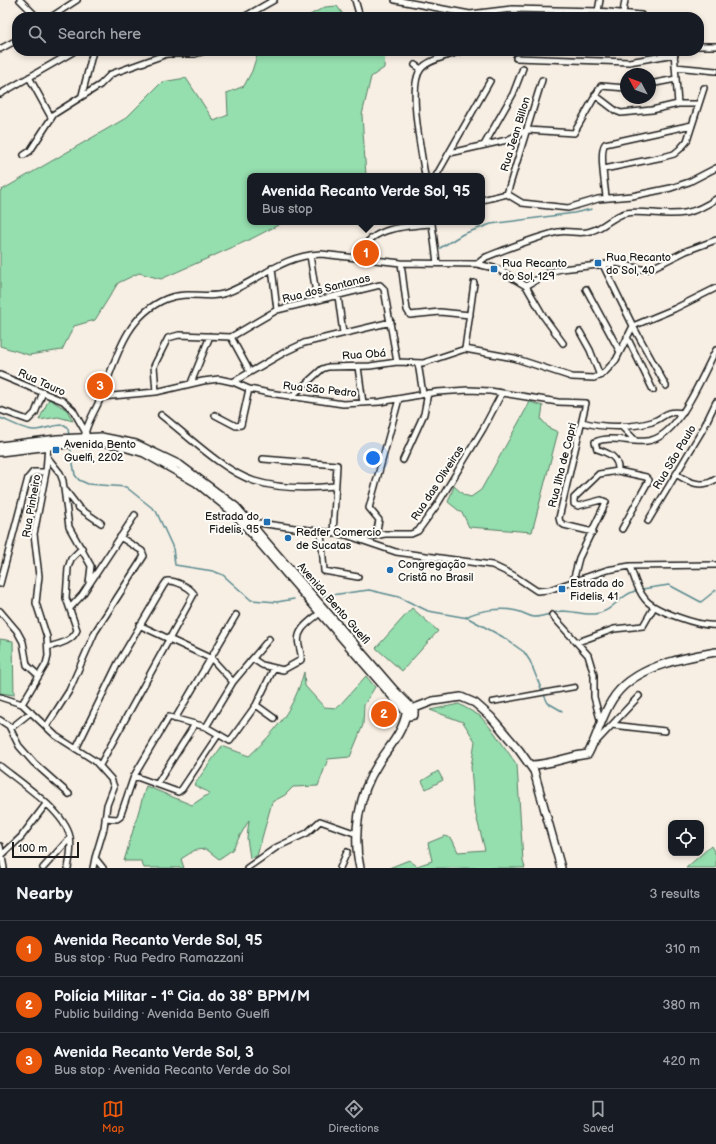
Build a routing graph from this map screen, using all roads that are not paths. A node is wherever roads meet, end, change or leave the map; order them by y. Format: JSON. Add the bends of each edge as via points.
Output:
{"nodes":[{"id":1,"x":20,"y":0,"type":"edge"},
{"id":2,"x":77,"y":0,"type":"edge"},
{"id":3,"x":274,"y":0,"type":"edge"},
{"id":4,"x":354,"y":0,"type":"edge"},
{"id":5,"x":395,"y":0,"type":"edge"},
{"id":6,"x":600,"y":0,"type":"edge"},
{"id":7,"x":625,"y":0,"type":"edge"},
{"id":8,"x":585,"y":11,"type":"joint"},
{"id":9,"x":598,"y":11,"type":"junction"},
{"id":10,"x":32,"y":12,"type":"edge"},
{"id":11,"x":59,"y":12,"type":"edge"},
{"id":12,"x":253,"y":12,"type":"edge"},
{"id":13,"x":358,"y":12,"type":"edge"},
{"id":14,"x":455,"y":12,"type":"edge"},
{"id":15,"x":491,"y":12,"type":"edge"},
{"id":16,"x":610,"y":12,"type":"edge"},
{"id":17,"x":623,"y":12,"type":"edge"},
{"id":18,"x":12,"y":43,"type":"edge"},
{"id":19,"x":704,"y":46,"type":"edge"},
{"id":20,"x":716,"y":46,"type":"edge"},
{"id":21,"x":0,"y":49,"type":"edge"},
{"id":22,"x":67,"y":56,"type":"edge"},
{"id":23,"x":92,"y":56,"type":"edge"},
{"id":24,"x":161,"y":56,"type":"edge"},
{"id":25,"x":448,"y":56,"type":"edge"},
{"id":26,"x":659,"y":56,"type":"edge"},
{"id":27,"x":674,"y":56,"type":"edge"},
{"id":28,"x":516,"y":58,"type":"dead end"},
{"id":29,"x":415,"y":65,"type":"dead end"},
{"id":30,"x":675,"y":67,"type":"junction"},
{"id":31,"x":524,"y":68,"type":"dead end"},
{"id":32,"x":421,"y":69,"type":"junction"},
{"id":33,"x":716,"y":71,"type":"edge"},
{"id":34,"x":29,"y":77,"type":"junction"},
{"id":35,"x":676,"y":79,"type":"junction"},
{"id":36,"x":542,"y":80,"type":"dead end"},
{"id":37,"x":490,"y":81,"type":"dead end"},
{"id":38,"x":656,"y":83,"type":"edge"},
{"id":39,"x":620,"y":87,"type":"edge"},
{"id":40,"x":704,"y":88,"type":"dead end"},
{"id":41,"x":0,"y":94,"type":"edge"},
{"id":42,"x":595,"y":94,"type":"junction"},
{"id":43,"x":82,"y":95,"type":"junction"},
{"id":44,"x":678,"y":104,"type":"junction"},
{"id":45,"x":698,"y":104,"type":"junction"},
{"id":46,"x":51,"y":117,"type":"junction"},
{"id":47,"x":692,"y":125,"type":"junction"},
{"id":48,"x":527,"y":130,"type":"junction"},
{"id":49,"x":484,"y":145,"type":"junction"},
{"id":50,"x":450,"y":153,"type":"junction"},
{"id":51,"x":24,"y":155,"type":"dead end"},
{"id":52,"x":716,"y":168,"type":"edge"},
{"id":53,"x":604,"y":169,"type":"junction"},
{"id":54,"x":425,"y":173,"type":"edge"},
{"id":55,"x":438,"y":173,"type":"edge"},
{"id":56,"x":506,"y":194,"type":"junction"},
{"id":57,"x":606,"y":197,"type":"junction"},
{"id":58,"x":485,"y":199,"type":"edge"},
{"id":59,"x":716,"y":199,"type":"edge"},
{"id":60,"x":416,"y":225,"type":"edge"},
{"id":61,"x":432,"y":225,"type":"edge"},
{"id":62,"x":716,"y":240,"type":"edge"},
{"id":63,"x":310,"y":255,"type":"junction"},
{"id":64,"x":358,"y":259,"type":"junction"},
{"id":65,"x":401,"y":263,"type":"junction"},
{"id":66,"x":437,"y":263,"type":"junction"},
{"id":67,"x":477,"y":264,"type":"junction"},
{"id":68,"x":603,"y":264,"type":"junction"},
{"id":69,"x":272,"y":268,"type":"junction"},
{"id":70,"x":474,"y":283,"type":"dead end"},
{"id":71,"x":526,"y":286,"type":"junction"},
{"id":72,"x":716,"y":288,"type":"edge"},
{"id":73,"x":586,"y":289,"type":"dead end"},
{"id":74,"x":338,"y":296,"type":"junction"},
{"id":75,"x":317,"y":300,"type":"junction"},
{"id":76,"x":277,"y":310,"type":"junction"},
{"id":77,"x":470,"y":315,"type":"junction"},
{"id":78,"x":391,"y":322,"type":"junction"},
{"id":79,"x":633,"y":326,"type":"junction"},
{"id":80,"x":580,"y":332,"type":"dead end"},
{"id":81,"x":343,"y":333,"type":"junction"},
{"id":82,"x":210,"y":336,"type":"junction"},
{"id":83,"x":231,"y":337,"type":"junction"},
{"id":84,"x":627,"y":337,"type":"junction"},
{"id":85,"x":563,"y":343,"type":"dead end"},
{"id":86,"x":464,"y":349,"type":"junction"},
{"id":87,"x":716,"y":350,"type":"edge"},
{"id":88,"x":620,"y":352,"type":"junction"},
{"id":89,"x":397,"y":362,"type":"junction"},
{"id":90,"x":418,"y":363,"type":"junction"},
{"id":91,"x":358,"y":367,"type":"junction"},
{"id":92,"x":250,"y":372,"type":"junction"},
{"id":93,"x":0,"y":375,"type":"edge"},
{"id":94,"x":600,"y":376,"type":"junction"},
{"id":95,"x":233,"y":382,"type":"junction"},
{"id":96,"x":191,"y":383,"type":"junction"},
{"id":97,"x":666,"y":386,"type":"dead end"},
{"id":98,"x":249,"y":389,"type":"junction"},
{"id":99,"x":653,"y":390,"type":"dead end"},
{"id":100,"x":43,"y":392,"type":"junction"},
{"id":101,"x":156,"y":392,"type":"junction"},
{"id":102,"x":426,"y":393,"type":"junction"},
{"id":103,"x":502,"y":393,"type":"junction"},
{"id":104,"x":290,"y":396,"type":"junction"},
{"id":105,"x":101,"y":397,"type":"junction"},
{"id":106,"x":399,"y":399,"type":"junction"},
{"id":107,"x":716,"y":402,"type":"edge"},
{"id":108,"x":363,"y":403,"type":"junction"},
{"id":109,"x":586,"y":403,"type":"joint"},
{"id":110,"x":0,"y":410,"type":"edge"},
{"id":111,"x":683,"y":413,"type":"junction"},
{"id":112,"x":162,"y":415,"type":"dead end"},
{"id":113,"x":215,"y":415,"type":"dead end"},
{"id":114,"x":582,"y":422,"type":"junction"},
{"id":115,"x":620,"y":426,"type":"junction"},
{"id":116,"x":85,"y":437,"type":"junction"},
{"id":117,"x":635,"y":440,"type":"junction"},
{"id":118,"x":48,"y":443,"type":"junction"},
{"id":119,"x":0,"y":446,"type":"edge"},
{"id":120,"x":0,"y":452,"type":"edge"},
{"id":121,"x":48,"y":458,"type":"junction"},
{"id":122,"x":262,"y":459,"type":"dead end"},
{"id":123,"x":403,"y":460,"type":"dead end"},
{"id":124,"x":618,"y":471,"type":"junction"},
{"id":125,"x":46,"y":472,"type":"junction"},
{"id":126,"x":676,"y":474,"type":"junction"},
{"id":127,"x":716,"y":479,"type":"edge"},
{"id":128,"x":335,"y":486,"type":"junction"},
{"id":129,"x":66,"y":491,"type":"junction"},
{"id":130,"x":134,"y":515,"type":"dead end"},
{"id":131,"x":648,"y":521,"type":"dead end"},
{"id":132,"x":101,"y":523,"type":"dead end"},
{"id":133,"x":248,"y":524,"type":"junction"},
{"id":134,"x":622,"y":529,"type":"dead end"},
{"id":135,"x":321,"y":532,"type":"junction"},
{"id":136,"x":593,"y":532,"type":"junction"},
{"id":137,"x":333,"y":534,"type":"junction"},
{"id":138,"x":376,"y":535,"type":"junction"},
{"id":139,"x":120,"y":537,"type":"junction"},
{"id":140,"x":358,"y":539,"type":"junction"},
{"id":141,"x":82,"y":548,"type":"junction"},
{"id":142,"x":716,"y":565,"type":"edge"},
{"id":143,"x":630,"y":566,"type":"junction"},
{"id":144,"x":358,"y":577,"type":"dead end"},
{"id":145,"x":573,"y":581,"type":"junction"},
{"id":146,"x":89,"y":583,"type":"junction"},
{"id":147,"x":0,"y":584,"type":"edge"},
{"id":148,"x":313,"y":600,"type":"junction"},
{"id":149,"x":654,"y":607,"type":"junction"},
{"id":150,"x":70,"y":608,"type":"junction"},
{"id":151,"x":0,"y":611,"type":"edge"},
{"id":152,"x":320,"y":613,"type":"junction"},
{"id":153,"x":236,"y":615,"type":"dead end"},
{"id":154,"x":552,"y":615,"type":"dead end"},
{"id":155,"x":139,"y":624,"type":"junction"},
{"id":156,"x":716,"y":625,"type":"edge"},
{"id":157,"x":269,"y":639,"type":"dead end"},
{"id":158,"x":169,"y":640,"type":"junction"},
{"id":159,"x":578,"y":642,"type":"junction"},
{"id":160,"x":48,"y":647,"type":"junction"},
{"id":161,"x":716,"y":652,"type":"edge"},
{"id":162,"x":212,"y":659,"type":"junction"},
{"id":163,"x":253,"y":659,"type":"junction"},
{"id":164,"x":274,"y":668,"type":"junction"},
{"id":165,"x":38,"y":675,"type":"junction"},
{"id":166,"x":233,"y":682,"type":"junction"},
{"id":167,"x":575,"y":687,"type":"dead end"},
{"id":168,"x":639,"y":696,"type":"dead end"},
{"id":169,"x":0,"y":697,"type":"edge"},
{"id":170,"x":492,"y":702,"type":"dead end"},
{"id":171,"x":22,"y":704,"type":"junction"},
{"id":172,"x":256,"y":705,"type":"junction"},
{"id":173,"x":31,"y":712,"type":"junction"},
{"id":174,"x":410,"y":712,"type":"junction"},
{"id":175,"x":175,"y":718,"type":"junction"},
{"id":176,"x":274,"y":718,"type":"dead end"},
{"id":177,"x":0,"y":720,"type":"edge"},
{"id":178,"x":195,"y":724,"type":"junction"},
{"id":179,"x":612,"y":725,"type":"junction"},
{"id":180,"x":601,"y":726,"type":"junction"},
{"id":181,"x":46,"y":727,"type":"junction"},
{"id":182,"x":206,"y":727,"type":"junction"},
{"id":183,"x":11,"y":728,"type":"junction"},
{"id":184,"x":665,"y":730,"type":"dead end"},
{"id":185,"x":218,"y":735,"type":"junction"},
{"id":186,"x":593,"y":746,"type":"junction"},
{"id":187,"x":76,"y":749,"type":"junction"},
{"id":188,"x":100,"y":765,"type":"junction"},
{"id":189,"x":531,"y":765,"type":"junction"},
{"id":190,"x":0,"y":766,"type":"edge"},
{"id":191,"x":134,"y":776,"type":"junction"},
{"id":192,"x":157,"y":784,"type":"junction"},
{"id":193,"x":68,"y":794,"type":"dead end"},
{"id":194,"x":46,"y":804,"type":"junction"},
{"id":195,"x":105,"y":818,"type":"junction"},
{"id":196,"x":357,"y":834,"type":"junction"},
{"id":197,"x":70,"y":838,"type":"junction"},
{"id":198,"x":0,"y":846,"type":"edge"},
{"id":199,"x":347,"y":852,"type":"dead end"},
{"id":200,"x":2,"y":855,"type":"junction"},
{"id":201,"x":95,"y":858,"type":"junction"},
{"id":202,"x":4,"y":868,"type":"edge"},
{"id":203,"x":43,"y":868,"type":"edge"},
{"id":204,"x":68,"y":868,"type":"edge"},
{"id":205,"x":93,"y":868,"type":"edge"},
{"id":206,"x":103,"y":868,"type":"edge"},
{"id":207,"x":247,"y":868,"type":"edge"},
{"id":208,"x":340,"y":868,"type":"edge"},
{"id":209,"x":360,"y":868,"type":"edge"},
{"id":210,"x":561,"y":868,"type":"edge"}],
"edges":[{"from":1,"to":10,"type":"street"},
{"from":2,"to":11,"type":"street"},
{"from":3,"to":12,"type":"street"},
{"from":4,"to":13,"type":"street"},
{"from":5,"to":14,"type":"street"},
{"from":6,"to":9,"type":"street"},
{"from":7,"to":17,"type":"street"},
{"from":8,"to":9,"type":"street"},
{"from":8,"to":15,"type":"street","via":[[512,9]]},
{"from":9,"to":16,"type":"street"},
{"from":18,"to":21,"type":"street"},
{"from":19,"to":20,"type":"street"},
{"from":22,"to":34,"type":"street"},
{"from":23,"to":43,"type":"street"},
{"from":24,"to":43,"type":"street","via":[[112,74],[100,85]]},
{"from":25,"to":32,"type":"street"},
{"from":26,"to":28,"type":"street","via":[[629,62]]},
{"from":27,"to":30,"type":"street"},
{"from":29,"to":32,"type":"street"},
{"from":30,"to":33,"type":"street"},
{"from":30,"to":35,"type":"street"},
{"from":31,"to":49,"type":"street","via":[[513,94]]},
{"from":32,"to":54,"type":"street","via":[[417,83],[415,112]]},
{"from":34,"to":41,"type":"street"},
{"from":34,"to":46,"type":"street"},
{"from":35,"to":38,"type":"street"},
{"from":35,"to":44,"type":"street"},
{"from":36,"to":48,"type":"street","name":"Rua Jean Billon"},
{"from":37,"to":50,"type":"street"},
{"from":39,"to":42,"type":"street","via":[[604,86]]},
{"from":40,"to":45,"type":"street"},
{"from":42,"to":44,"type":"street","via":[[621,113]]},
{"from":42,"to":48,"type":"street","via":[[574,133]]},
{"from":43,"to":46,"type":"street"},
{"from":44,"to":45,"type":"street"},
{"from":45,"to":47,"type":"street"},
{"from":46,"to":51,"type":"street","via":[[30,151]]},
{"from":47,"to":53,"type":"street","via":[[686,141],[674,154]]},
{"from":47,"to":53,"type":"street","via":[[605,144]]},
{"from":48,"to":49,"type":"street","via":[[507,140]]},
{"from":48,"to":56,"type":"street","name":"Rua Jean Billon"},
{"from":49,"to":50,"type":"street"},
{"from":50,"to":55,"type":"street"},
{"from":52,"to":57,"type":"street","via":[[671,188],[632,196]]},
{"from":53,"to":57,"type":"street"},
{"from":56,"to":57,"type":"street","via":[[522,203],[561,208],[574,207]]},
{"from":56,"to":58,"type":"street"},
{"from":59,"to":67,"type":"street","via":[[702,209],[688,213],[622,214],[591,231],[550,234],[486,257]]},
{"from":60,"to":64,"type":"street","via":[[380,233],[366,243]]},
{"from":61,"to":66,"type":"street"},
{"from":62,"to":68,"type":"street","via":[[650,269],[622,263]]},
{"from":63,"to":64,"type":"street"},
{"from":63,"to":69,"type":"street"},
{"from":63,"to":75,"type":"street"},
{"from":64,"to":65,"type":"street"},
{"from":65,"to":66,"type":"street"},
{"from":65,"to":77,"type":"street","via":[[407,310],[410,315],[440,312]]},
{"from":66,"to":67,"type":"street"},
{"from":67,"to":71,"type":"street","via":[[498,269]]},
{"from":68,"to":71,"type":"street","via":[[550,272]]},
{"from":68,"to":79,"type":"street"},
{"from":69,"to":76,"type":"street"},
{"from":69,"to":105,"type":"street","via":[[226,294],[174,296],[164,299],[138,318],[126,335]]},
{"from":70,"to":77,"type":"street"},
{"from":71,"to":85,"type":"street"},
{"from":72,"to":79,"type":"street"},
{"from":73,"to":88,"type":"street"},
{"from":74,"to":75,"type":"street","name":"Rua dos Santanas"},
{"from":74,"to":78,"type":"street","name":"Rua dos Santanas","via":[[380,285],[384,288]]},
{"from":74,"to":81,"type":"street"},
{"from":75,"to":76,"type":"street","name":"Rua dos Santanas"},
{"from":76,"to":83,"type":"street","name":"Rua dos Santanas"},
{"from":77,"to":86,"type":"street"},
{"from":78,"to":81,"type":"street"},
{"from":78,"to":89,"type":"street"},
{"from":79,"to":84,"type":"street"},
{"from":79,"to":97,"type":"street"},
{"from":80,"to":94,"type":"street"},
{"from":81,"to":92,"type":"street","via":[[297,346]]},
{"from":82,"to":83,"type":"street"},
{"from":82,"to":96,"type":"street"},
{"from":82,"to":101,"type":"street","via":[[179,335],[168,338],[154,366]]},
{"from":83,"to":92,"type":"street"},
{"from":84,"to":88,"type":"street"},
{"from":84,"to":99,"type":"street"},
{"from":86,"to":90,"type":"street","name":"Rua Obá"},
{"from":86,"to":94,"type":"street","via":[[514,358],[572,377]]},
{"from":87,"to":111,"type":"street"},
{"from":88,"to":94,"type":"street","via":[[610,368]]},
{"from":89,"to":90,"type":"street","name":"Rua Obá"},
{"from":89,"to":91,"type":"street","name":"Rua Obá"},
{"from":90,"to":102,"type":"street"},
{"from":91,"to":104,"type":"street","name":"Rua Obá","via":[[322,369]]},
{"from":91,"to":108,"type":"street"},
{"from":92,"to":95,"type":"street"},
{"from":93,"to":100,"type":"street","name":"Rua Tauro"},
{"from":95,"to":96,"type":"street","name":"Rua São Pedro","via":[[219,379]]},
{"from":95,"to":98,"type":"street","name":"Rua São Pedro"},
{"from":96,"to":101,"type":"street","name":"Rua São Pedro"},
{"from":98,"to":104,"type":"street","name":"Rua São Pedro"},
{"from":98,"to":113,"type":"street","via":[[241,425],[236,426]]},
{"from":100,"to":110,"type":"street","via":[[35,413],[28,420]]},
{"from":100,"to":116,"type":"street","name":"Rua Tauro","via":[[69,406]]},
{"from":101,"to":105,"type":"street","name":"Rua São Pedro"},
{"from":102,"to":103,"type":"street","name":"Rua São Pedro","via":[[469,390]]},
{"from":102,"to":106,"type":"street","name":"Rua São Pedro"},
{"from":102,"to":123,"type":"street","via":[[424,414]]},
{"from":103,"to":109,"type":"street","name":"Rua São Pedro","via":[[558,402]]},
{"from":103,"to":138,"type":"street","name":"Rua das Oliveiras","via":[[487,423],[422,526],[414,534]]},
{"from":104,"to":108,"type":"street","name":"Rua São Pedro","via":[[343,404]]},
{"from":105,"to":116,"type":"street"},
{"from":106,"to":108,"type":"street","name":"Rua São Pedro"},
{"from":106,"to":138,"type":"street","via":[[369,508],[379,520]]},
{"from":107,"to":126,"type":"street","name":"Rua São Paulo"},
{"from":109,"to":114,"type":"street","name":"Rua Ilha de Capri"},
{"from":111,"to":115,"type":"street","via":[[668,412],[652,422]]},
{"from":111,"to":117,"type":"street","via":[[656,438],[643,442]]},
{"from":112,"to":128,"type":"street","via":[[223,464],[253,480],[282,487]]},
{"from":114,"to":115,"type":"street"},
{"from":114,"to":136,"type":"street","name":"Rua Ilha de Capri","via":[[559,520],[564,525]]},
{"from":115,"to":117,"type":"street"},
{"from":116,"to":118,"type":"main road","name":"Avenida Bento Guelfi"},
{"from":116,"to":133,"type":"main road","name":"Avenida Bento Guelfi","via":[[144,453],[197,483]]},
{"from":117,"to":124,"type":"street","via":[[595,442],[596,449],[613,456]]},
{"from":118,"to":119,"type":"main road","name":"Avenida Bento Guelfi"},
{"from":118,"to":120,"type":"main road","name":"Avenida Bento Guelfi"},
{"from":118,"to":121,"type":"street","name":"Rua Pinheiro"},
{"from":121,"to":125,"type":"street","name":"Rua Pinheiro"},
{"from":121,"to":129,"type":"street","via":[[60,473]]},
{"from":122,"to":128,"type":"street","via":[[337,465]]},
{"from":124,"to":134,"type":"street","via":[[646,477],[649,480]]},
{"from":124,"to":136,"type":"street","via":[[599,474],[574,498],[574,504],[578,506],[606,501]]},
{"from":125,"to":147,"type":"street","via":[[33,472],[28,478]]},
{"from":125,"to":160,"type":"street","name":"Rua Pinheiro","via":[[34,540],[39,576],[36,603]]},
{"from":126,"to":127,"type":"street","via":[[693,484],[703,484]]},
{"from":126,"to":131,"type":"street","name":"Rua São Paulo"},
{"from":128,"to":137,"type":"street"},
{"from":129,"to":132,"type":"street","via":[[79,508]]},
{"from":129,"to":141,"type":"street","via":[[68,521]]},
{"from":130,"to":139,"type":"street"},
{"from":133,"to":135,"type":"street"},
{"from":133,"to":148,"type":"main road","name":"Avenida Bento Guelfi"},
{"from":135,"to":137,"type":"street"},
{"from":135,"to":144,"type":"street","via":[[324,571]]},
{"from":136,"to":145,"type":"street","via":[[579,558]]},
{"from":137,"to":140,"type":"street"},
{"from":138,"to":140,"type":"street","name":"Rua das Oliveiras"},
{"from":139,"to":146,"type":"street"},
{"from":139,"to":181,"type":"street","via":[[142,551],[144,556],[95,632],[69,691]]},
{"from":140,"to":145,"type":"street","via":[[396,552],[492,565],[538,591],[549,590]]},
{"from":141,"to":146,"type":"street","via":[[91,566]]},
{"from":141,"to":150,"type":"street","via":[[68,563],[66,598]]},
{"from":142,"to":143,"type":"street"},
{"from":143,"to":145,"type":"street"},
{"from":143,"to":149,"type":"street","via":[[638,590]]},
{"from":146,"to":150,"type":"street"},
{"from":148,"to":152,"type":"main road","name":"Avenida Bento Guelfi"},
{"from":148,"to":174,"type":"main road","name":"Avenida Bento Guelfi"},
{"from":149,"to":156,"type":"street","via":[[700,624]]},
{"from":149,"to":159,"type":"street","via":[[643,626],[614,628]]},
{"from":150,"to":160,"type":"street","via":[[77,625],[76,634],[64,642]]},
{"from":151,"to":165,"type":"street","via":[[17,631],[23,642],[27,665]]},
{"from":152,"to":164,"type":"street","via":[[299,632],[301,660],[283,670]]},
{"from":152,"to":174,"type":"main road","name":"Avenida Bento Guelfi"},
{"from":153,"to":162,"type":"street"},
{"from":154,"to":159,"type":"street"},
{"from":155,"to":158,"type":"street"},
{"from":155,"to":158,"type":"street","via":[[167,581],[192,590],[194,594]]},
{"from":155,"to":187,"type":"street"},
{"from":157,"to":163,"type":"street"},
{"from":158,"to":162,"type":"street"},
{"from":158,"to":188,"type":"street"},
{"from":159,"to":180,"type":"street","via":[[588,656],[593,670],[594,697]]},
{"from":160,"to":165,"type":"street","name":"Rua Pinheiro","via":[[46,664]]},
{"from":161,"to":180,"type":"main road","via":[[668,663],[640,674],[617,691]]},
{"from":162,"to":166,"type":"street"},
{"from":162,"to":175,"type":"street"},
{"from":163,"to":164,"type":"street"},
{"from":163,"to":166,"type":"street"},
{"from":164,"to":172,"type":"street"},
{"from":165,"to":171,"type":"street","name":"Rua Pinheiro"},
{"from":166,"to":182,"type":"street"},
{"from":167,"to":170,"type":"street"},
{"from":168,"to":179,"type":"street"},
{"from":169,"to":171,"type":"street"},
{"from":171,"to":173,"type":"street"},
{"from":172,"to":176,"type":"street"},
{"from":172,"to":185,"type":"street","via":[[230,741]]},
{"from":173,"to":181,"type":"street"},
{"from":173,"to":183,"type":"street"},
{"from":174,"to":189,"type":"main road","via":[[441,699],[461,697],[475,703]]},
{"from":174,"to":196,"type":"main road","via":[[366,787]]},
{"from":175,"to":178,"type":"street"},
{"from":175,"to":191,"type":"street","via":[[169,717]]},
{"from":177,"to":183,"type":"street"},
{"from":178,"to":182,"type":"street"},
{"from":178,"to":192,"type":"street"},
{"from":179,"to":184,"type":"street"},
{"from":179,"to":186,"type":"street"},
{"from":180,"to":186,"type":"main road"},
{"from":181,"to":187,"type":"street"},
{"from":182,"to":185,"type":"street"},
{"from":183,"to":193,"type":"street","via":[[13,736],[34,764]]},
{"from":185,"to":192,"type":"street","via":[[182,789],[178,792]]},
{"from":186,"to":189,"type":"main road","via":[[588,754],[543,765]]},
{"from":187,"to":188,"type":"street"},
{"from":188,"to":195,"type":"street","via":[[109,774],[113,784]]},
{"from":189,"to":210,"type":"main road"},
{"from":190,"to":194,"type":"street"},
{"from":191,"to":192,"type":"street"},
{"from":191,"to":195,"type":"street","via":[[120,817]]},
{"from":194,"to":197,"type":"street","via":[[61,819]]},
{"from":194,"to":200,"type":"street","via":[[21,837]]},
{"from":195,"to":201,"type":"street"},
{"from":196,"to":207,"type":"street","via":[[320,821],[311,830],[277,847]]},
{"from":196,"to":209,"type":"main road"},
{"from":197,"to":203,"type":"street"},
{"from":197,"to":204,"type":"street"},
{"from":198,"to":200,"type":"street"},
{"from":199,"to":208,"type":"street"},
{"from":200,"to":202,"type":"street"},
{"from":201,"to":205,"type":"street"},
{"from":201,"to":206,"type":"street"}]}
